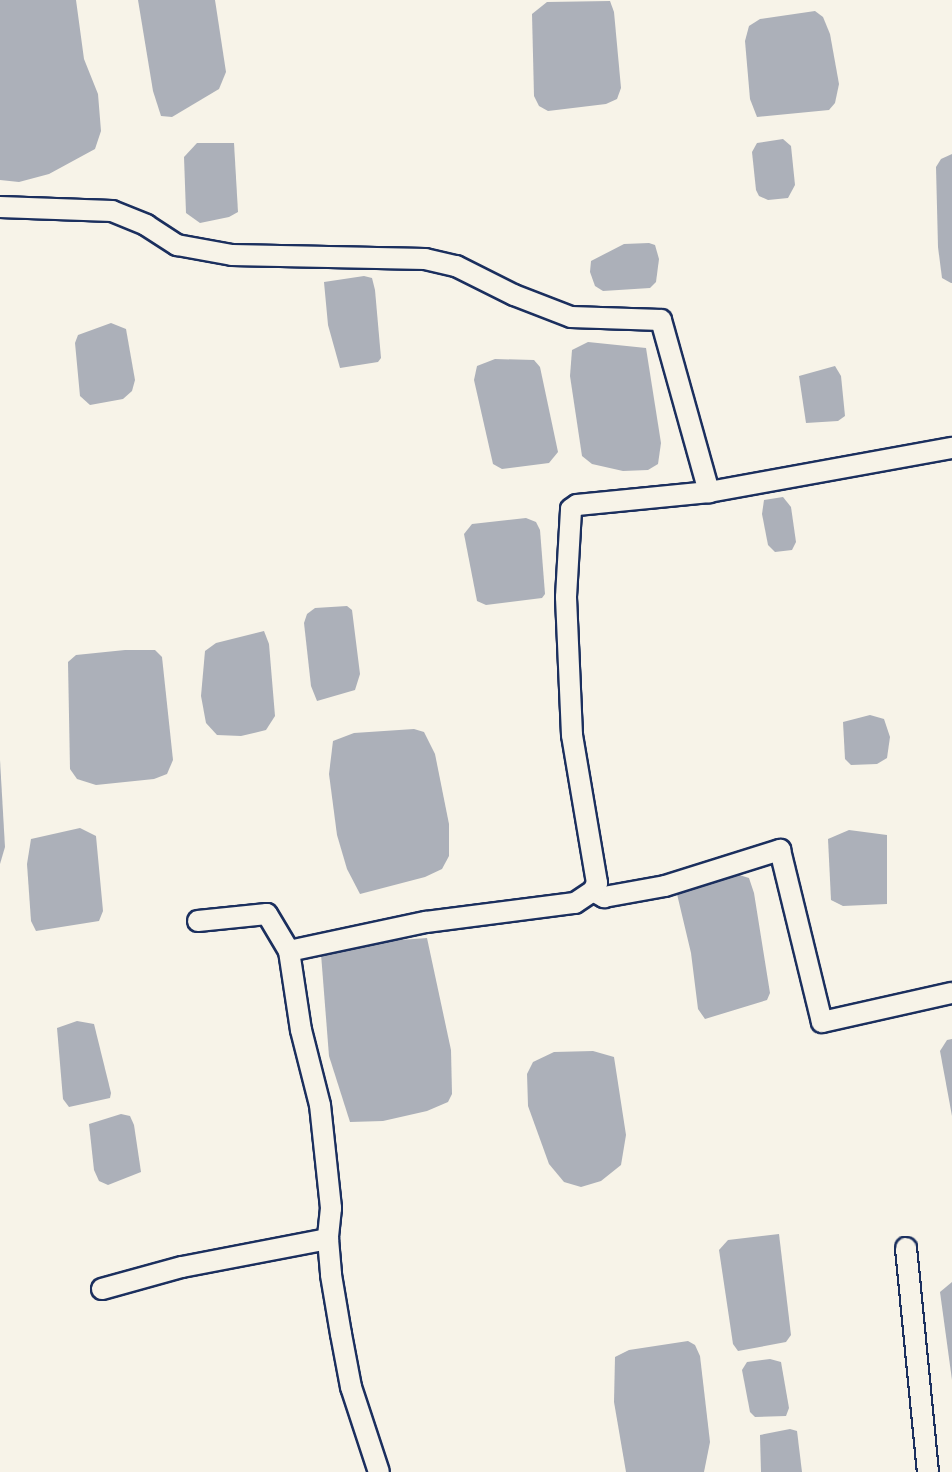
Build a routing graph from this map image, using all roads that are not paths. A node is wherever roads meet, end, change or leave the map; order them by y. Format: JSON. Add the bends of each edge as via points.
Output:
{"nodes":[{"id":1,"x":0,"y":207,"type":"edge"},
{"id":2,"x":952,"y":448,"type":"edge"},
{"id":3,"x":709,"y":492,"type":"junction"},
{"id":4,"x":593,"y":891,"type":"junction"},
{"id":5,"x":198,"y":921,"type":"dead end"},
{"id":6,"x":289,"y":951,"type":"junction"},
{"id":7,"x":952,"y":993,"type":"edge"},
{"id":8,"x":328,"y":1239,"type":"junction"},
{"id":9,"x":906,"y":1248,"type":"dead end"},
{"id":10,"x":102,"y":1289,"type":"dead end"},
{"id":11,"x":379,"y":1472,"type":"edge"},
{"id":12,"x":928,"y":1472,"type":"edge"}],
"edges":[{"from":1,"to":3,"type":"street","via":[[112,211],[177,244],[222,254],[425,259],[456,266],[571,317],[661,320]]},
{"from":2,"to":3,"type":"street"},
{"from":3,"to":4,"type":"street","via":[[577,505],[571,509],[566,597],[572,735],[597,883]]},
{"from":4,"to":6,"type":"street","via":[[575,903],[426,922]]},
{"from":4,"to":7,"type":"street","via":[[604,897],[665,886],[780,850],[822,1022]]},
{"from":5,"to":6,"type":"street","via":[[267,914]]},
{"from":6,"to":8,"type":"street","via":[[301,1030],[320,1105],[331,1208]]},
{"from":8,"to":10,"type":"street","via":[[182,1267]]},
{"from":8,"to":11,"type":"street","via":[[351,1387]]},
{"from":9,"to":12,"type":"street"}]}
